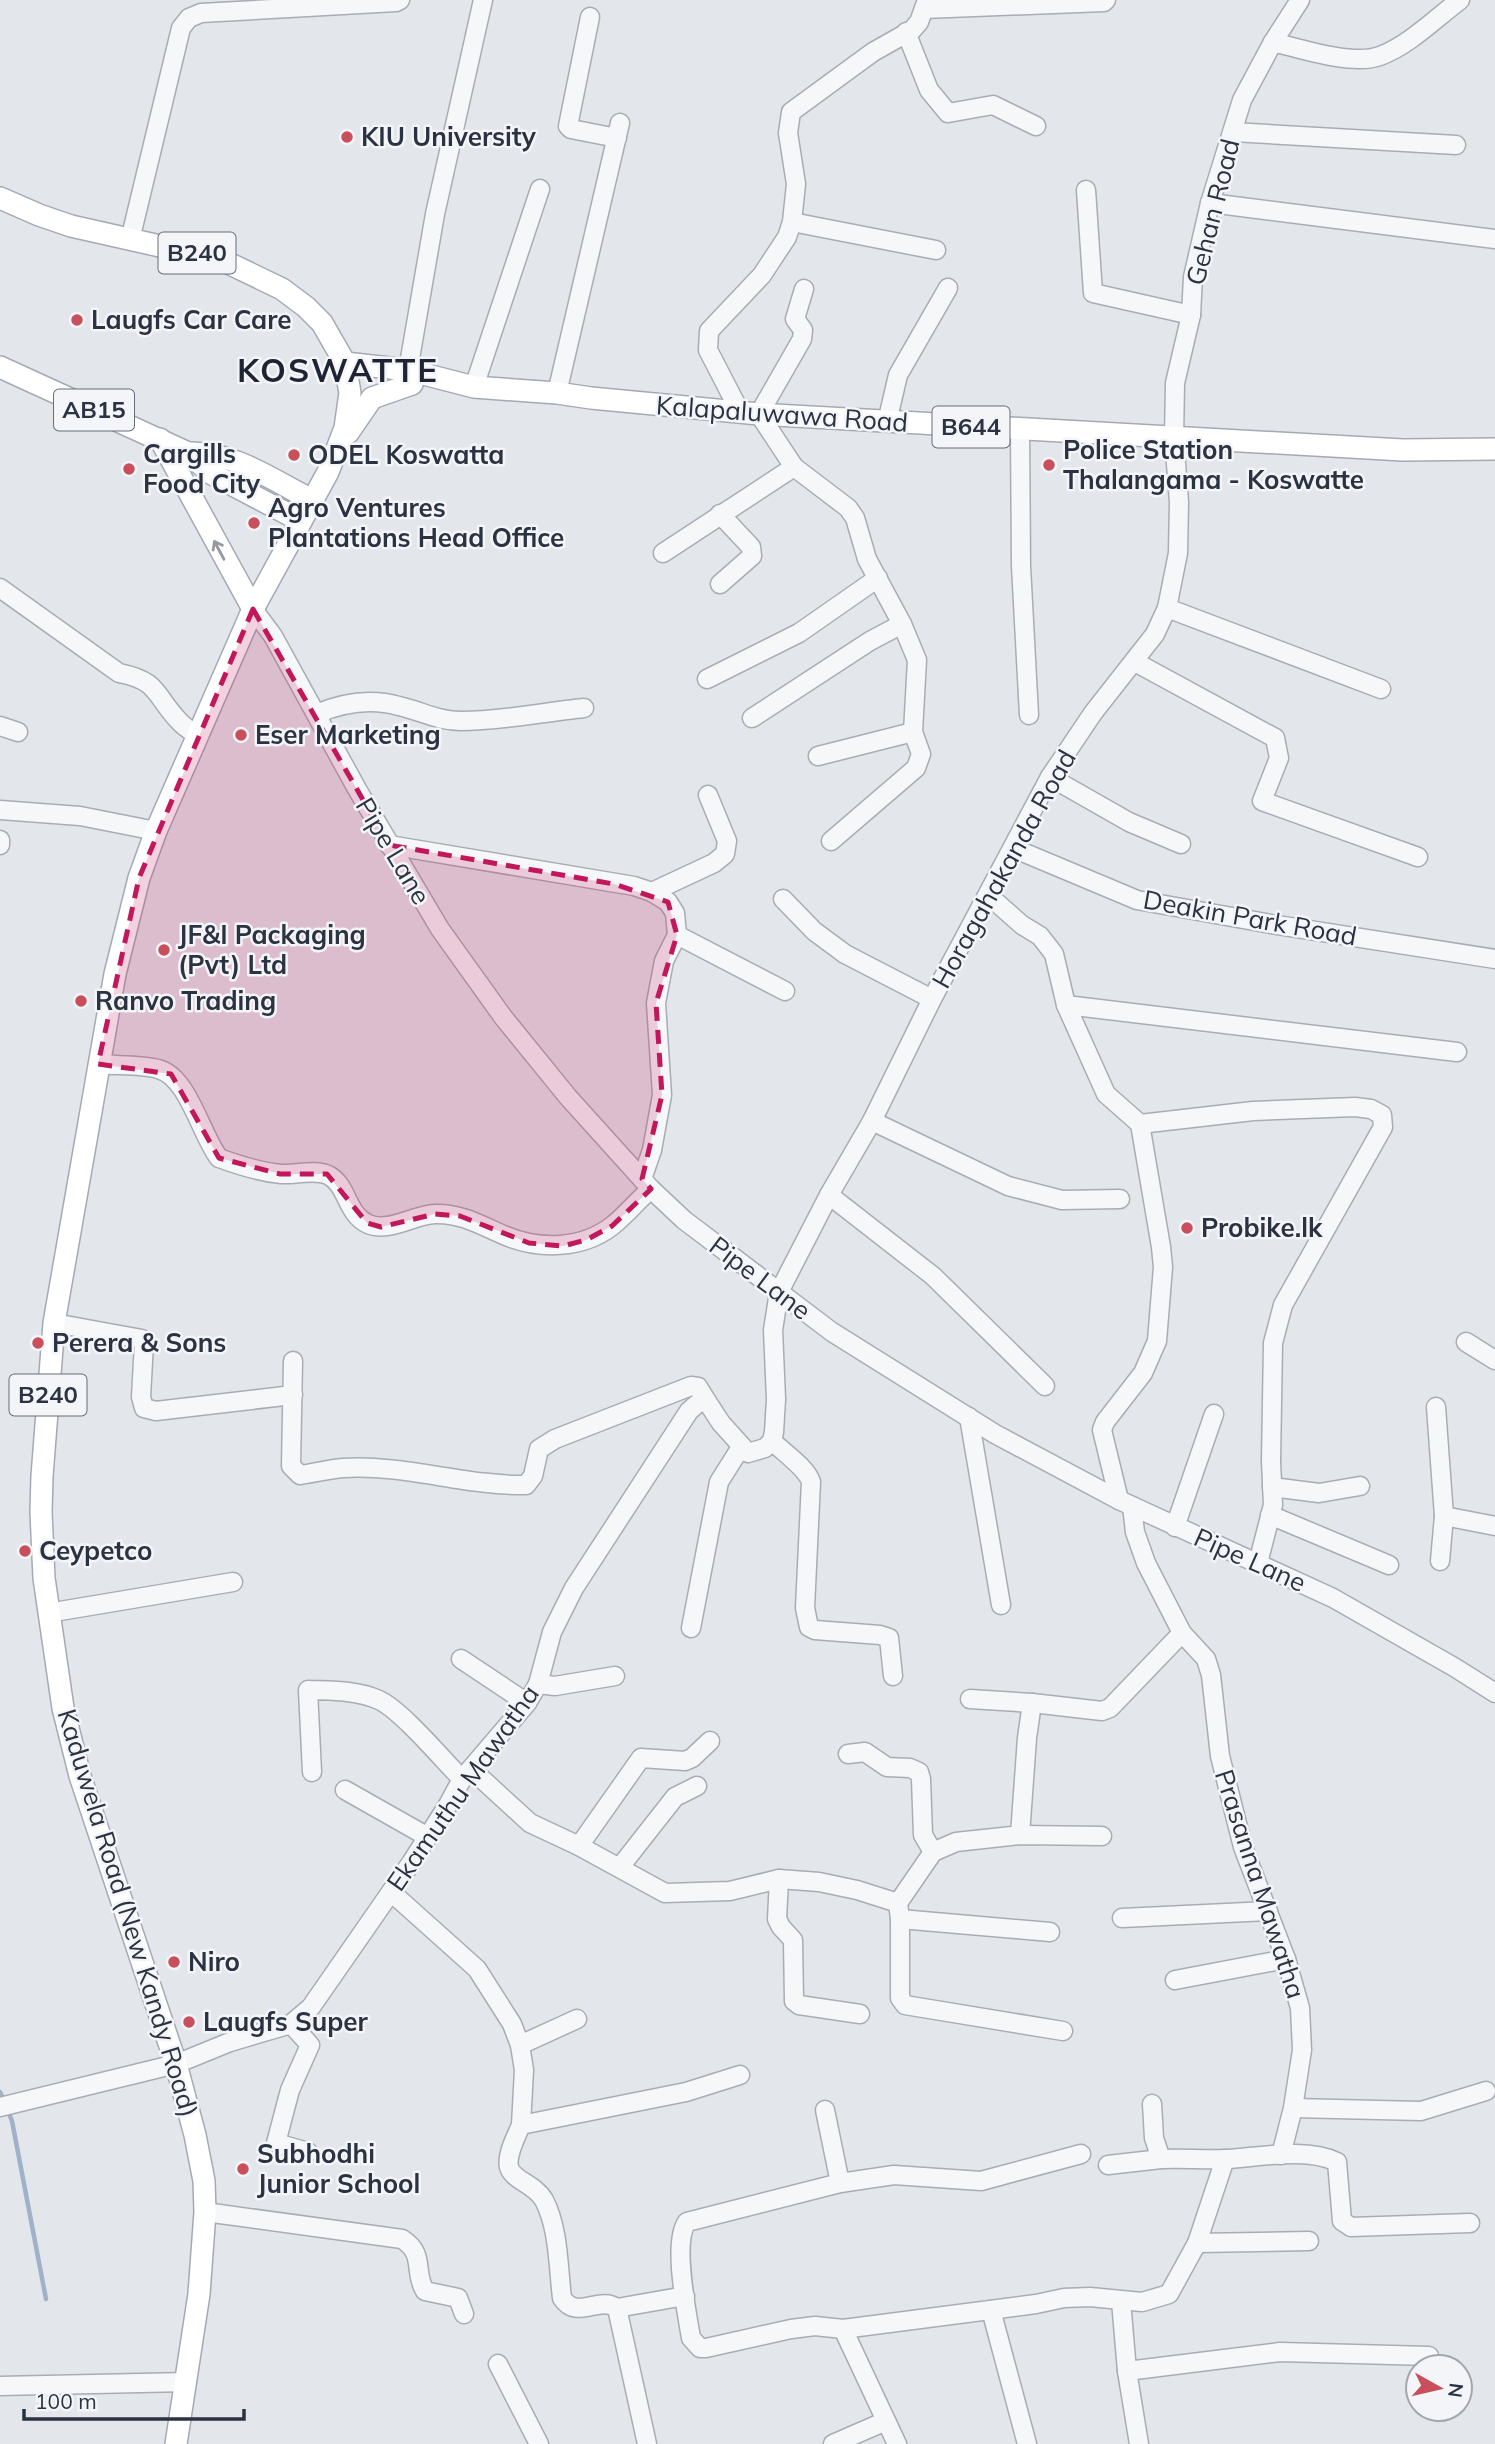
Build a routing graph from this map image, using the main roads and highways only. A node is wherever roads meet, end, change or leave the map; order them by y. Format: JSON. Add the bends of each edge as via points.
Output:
{"nodes":[{"id":1,"x":0,"y":198,"type":"edge"},
{"id":2,"x":0,"y":368,"type":"edge"},
{"id":3,"x":347,"y":370,"type":"junction"},
{"id":4,"x":410,"y":377,"type":"junction"},
{"id":5,"x":160,"y":439,"type":"junction"},
{"id":6,"x":338,"y":447,"type":"junction"},
{"id":7,"x":1495,"y":449,"type":"edge"},
{"id":8,"x":188,"y":453,"type":"junction"},
{"id":9,"x":312,"y":500,"type":"junction"},
{"id":10,"x":301,"y":521,"type":"junction"},
{"id":11,"x":253,"y":609,"type":"junction"},
{"id":12,"x":176,"y":2444,"type":"edge"}],
"edges":[{"from":1,"to":3,"type":"main road","number":"B240","via":[[71,226],[222,260],[282,289],[321,323]]},
{"from":2,"to":5,"type":"main road","number":"AB15"},
{"from":3,"to":4,"type":"main road","name":"Kalapaluwawa Road","number":"B644"},
{"from":3,"to":6,"type":"main road","name":"Kaduwela Road (New Kandy Road)","number":"B240","via":[[349,412]]},
{"from":4,"to":6,"type":"main road","via":[[372,398]]},
{"from":4,"to":7,"type":"main road","name":"Kalapaluwawa Road","number":"B644","via":[[426,385],[448,382],[749,413],[1403,450]]},
{"from":5,"to":8,"type":"main road","number":"AB15"},
{"from":11,"to":5,"type":"main road","one_way":true},
{"from":6,"to":9,"type":"main road","name":"Kaduwela Road (New Kandy Road)","number":"B240"},
{"from":8,"to":9,"type":"main road","number":"AB15","via":[[226,457]]},
{"from":8,"to":10,"type":"main road","number":"AB15","via":[[212,474]]},
{"from":9,"to":10,"type":"main road","name":"Kaduwela Road (New Kandy Road)","number":"B240"},
{"from":10,"to":11,"type":"main road","name":"Kaduwela Road (New Kandy Road)","number":"B240"},
{"from":11,"to":12,"type":"main road","name":"Kaduwela Road (New Kandy Road)","number":"B240","via":[[156,831],[127,919],[54,1323],[42,1476],[44,1578],[63,1708],[80,1776],[176,2063],[204,2181],[199,2294]]}]}
